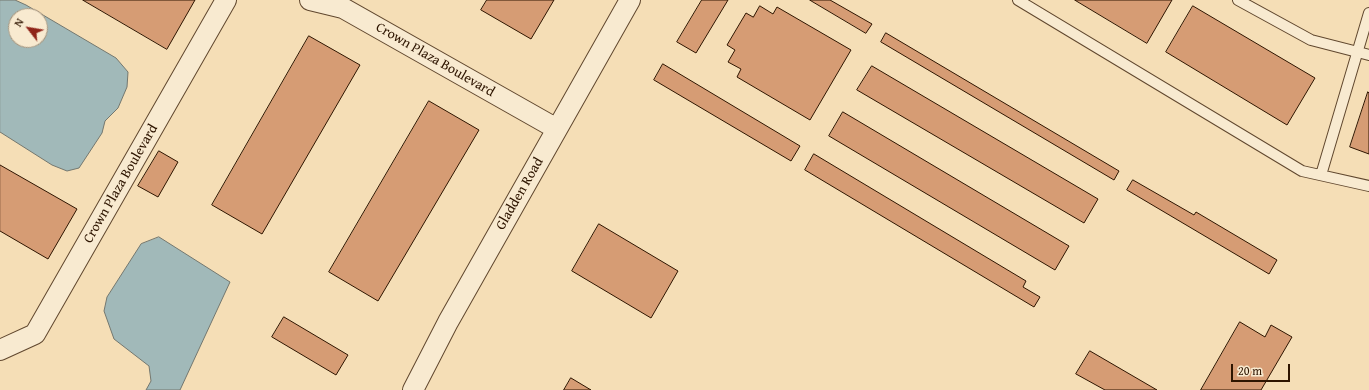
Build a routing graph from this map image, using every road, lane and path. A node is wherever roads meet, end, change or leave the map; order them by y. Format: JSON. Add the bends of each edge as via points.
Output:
{"nodes":[{"id":1,"x":226,"y":0,"type":"edge"},
{"id":2,"x":310,"y":0,"type":"edge"},
{"id":3,"x":630,"y":0,"type":"edge"},
{"id":4,"x":1018,"y":0,"type":"edge"},
{"id":5,"x":1238,"y":0,"type":"edge"},
{"id":6,"x":1369,"y":14,"type":"edge"},
{"id":7,"x":1357,"y":52,"type":"junction"},
{"id":8,"x":1369,"y":55,"type":"edge"},
{"id":9,"x":558,"y":129,"type":"junction"},
{"id":10,"x":1321,"y":175,"type":"junction"},
{"id":11,"x":1369,"y":186,"type":"edge"},
{"id":12,"x":0,"y":350,"type":"edge"},
{"id":13,"x":413,"y":390,"type":"edge"}],
"edges":[{"from":1,"to":12,"type":"street","name":"Crown Plaza Boulevard","via":[[35,334]]},
{"from":2,"to":9,"type":"street","name":"Crown Plaza Boulevard","via":[[343,8]]},
{"from":3,"to":9,"type":"street","name":"Gladden Road"},
{"from":4,"to":10,"type":"lane","via":[[1302,171]]},
{"from":5,"to":7,"type":"lane","via":[[1311,40]]},
{"from":6,"to":7,"type":"lane"},
{"from":7,"to":8,"type":"lane"},
{"from":7,"to":10,"type":"lane"},
{"from":9,"to":13,"type":"street","name":"Gladden Road","via":[[448,322]]},
{"from":10,"to":11,"type":"lane"}]}
